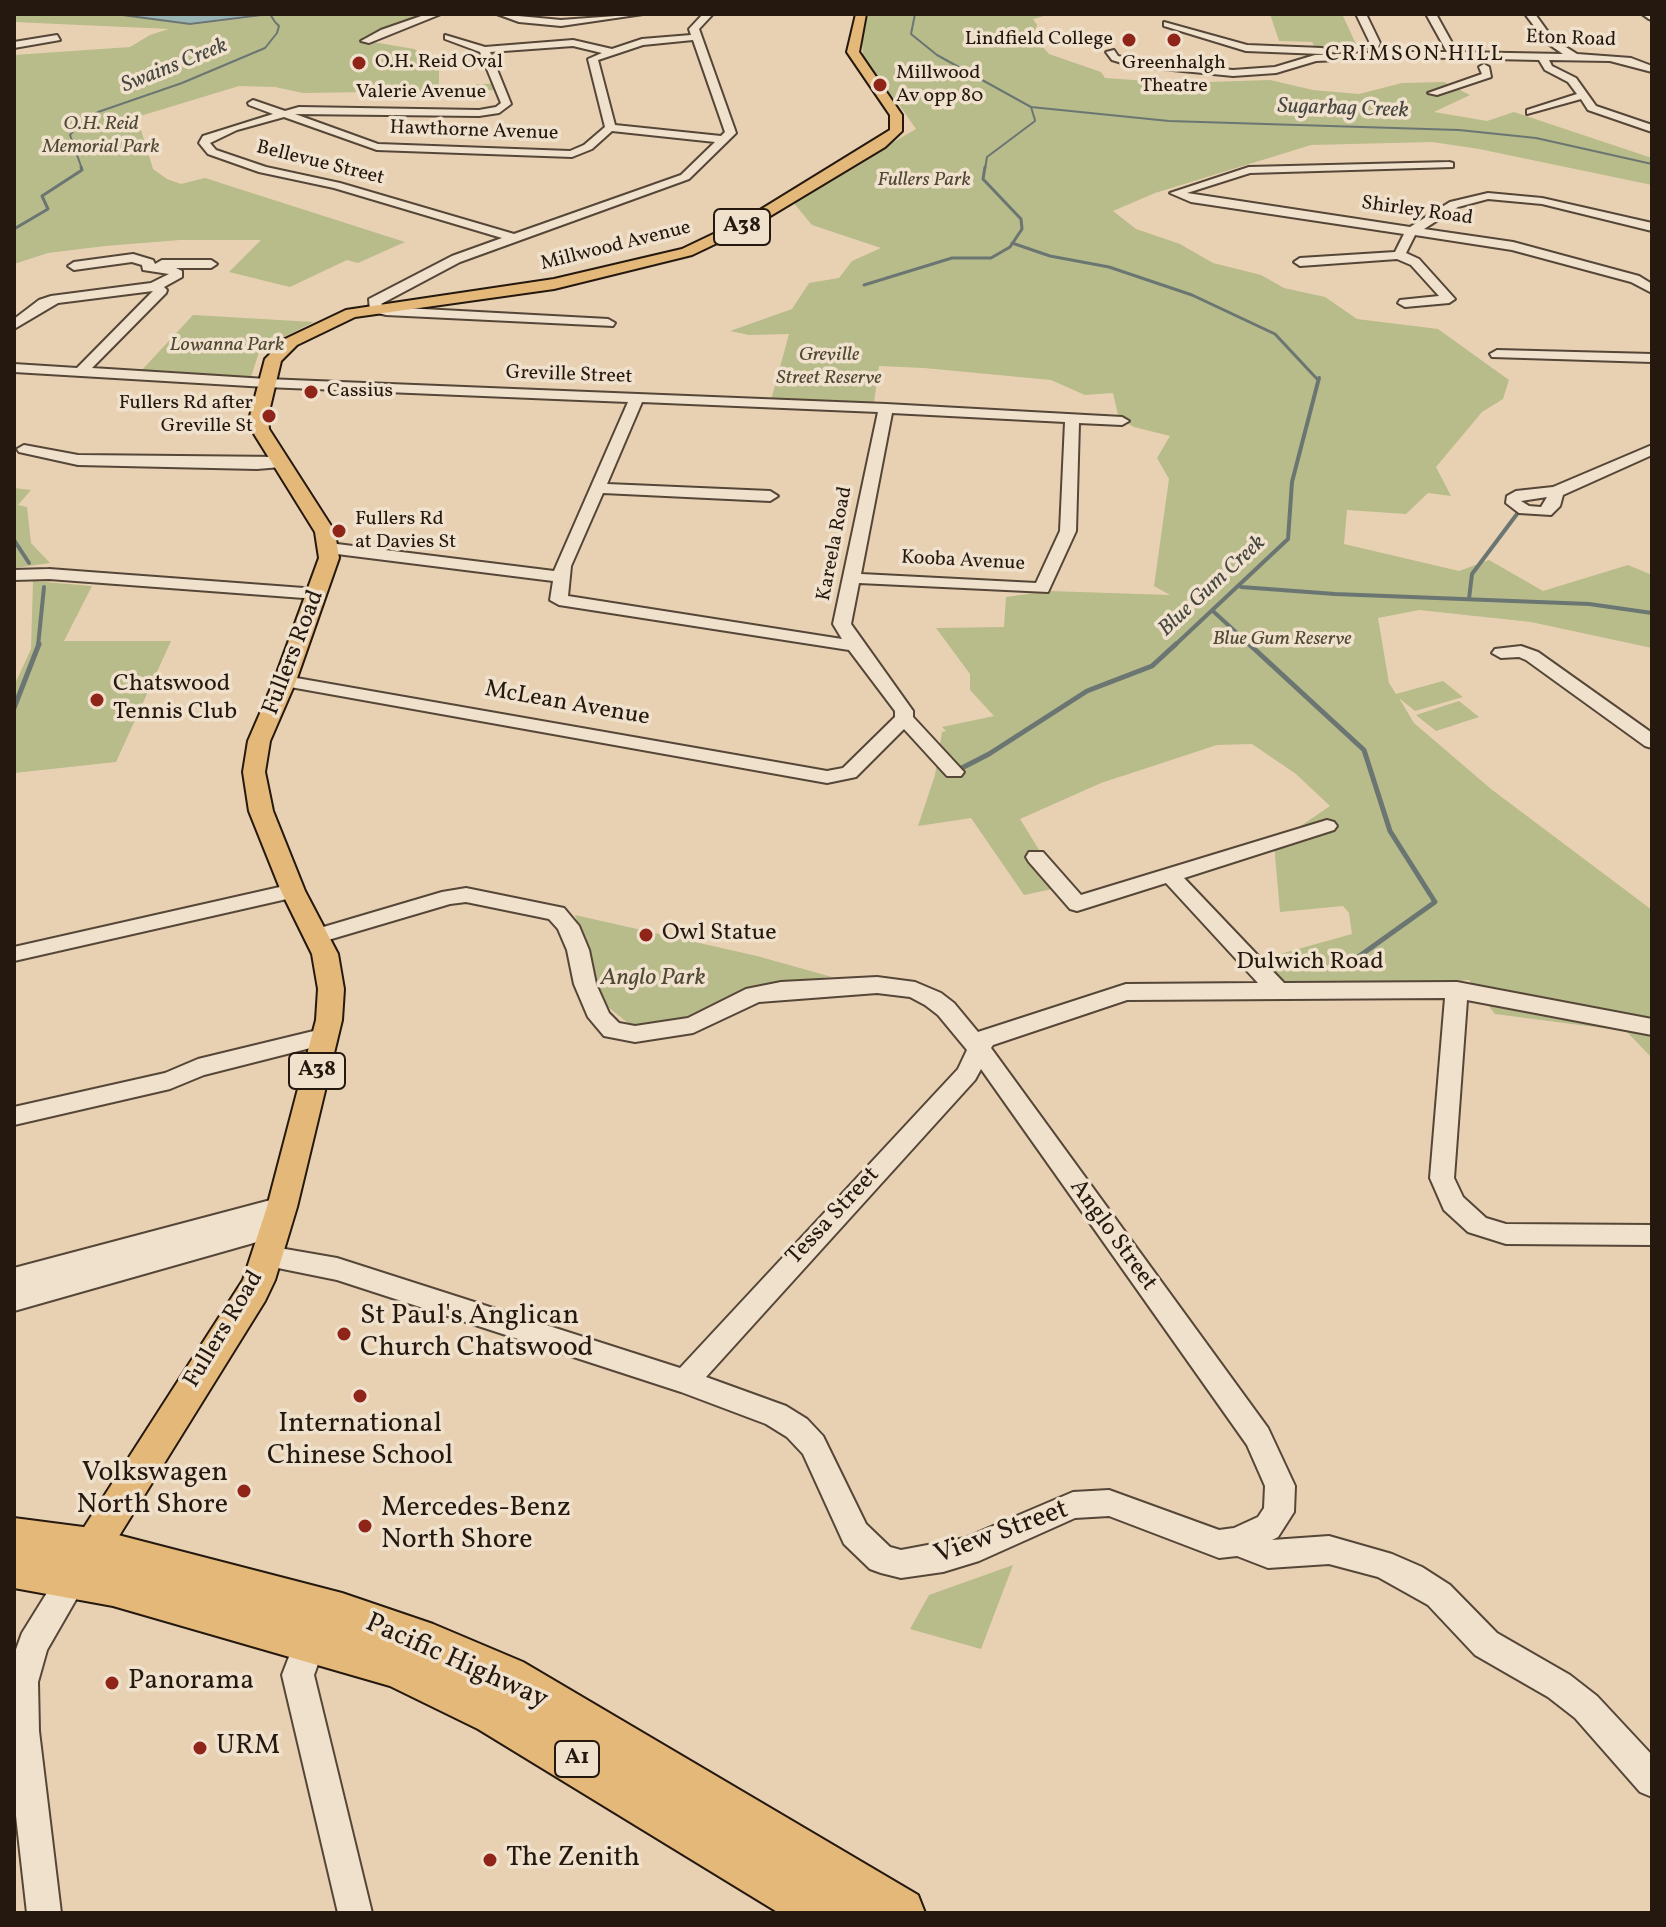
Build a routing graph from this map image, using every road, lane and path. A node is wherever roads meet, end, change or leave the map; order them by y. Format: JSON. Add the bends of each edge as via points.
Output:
{"nodes":[{"id":1,"x":436,"y":14,"type":"edge"},
{"id":2,"x":502,"y":14,"type":"edge"},
{"id":3,"x":638,"y":14,"type":"edge"},
{"id":4,"x":708,"y":14,"type":"edge"},
{"id":5,"x":861,"y":14,"type":"edge"},
{"id":6,"x":1361,"y":14,"type":"edge"},
{"id":7,"x":1431,"y":14,"type":"edge"},
{"id":8,"x":1530,"y":14,"type":"edge"},
{"id":9,"x":1167,"y":24,"type":"dead end"},
{"id":10,"x":448,"y":37,"type":"dead end"},
{"id":11,"x":697,"y":37,"type":"junction"},
{"id":12,"x":57,"y":38,"type":"dead end"},
{"id":13,"x":366,"y":41,"type":"dead end"},
{"id":14,"x":14,"y":45,"type":"edge"},
{"id":15,"x":484,"y":50,"type":"junction"},
{"id":16,"x":612,"y":52,"type":"junction"},
{"id":17,"x":1111,"y":52,"type":"dead end"},
{"id":18,"x":1453,"y":54,"type":"junction"},
{"id":19,"x":1379,"y":55,"type":"junction"},
{"id":20,"x":1343,"y":56,"type":"junction"},
{"id":21,"x":1543,"y":57,"type":"junction"},
{"id":22,"x":1574,"y":57,"type":"junction"},
{"id":23,"x":1462,"y":69,"type":"dead end"},
{"id":24,"x":1652,"y":69,"type":"edge"},
{"id":25,"x":1433,"y":93,"type":"dead end"},
{"id":26,"x":1581,"y":96,"type":"junction"},
{"id":27,"x":253,"y":103,"type":"dead end"},
{"id":28,"x":1531,"y":112,"type":"dead end"},
{"id":29,"x":283,"y":113,"type":"junction"},
{"id":30,"x":610,"y":128,"type":"junction"},
{"id":31,"x":1652,"y":129,"type":"edge"},
{"id":32,"x":724,"y":140,"type":"junction"},
{"id":33,"x":1449,"y":165,"type":"dead end"},
{"id":34,"x":1652,"y":227,"type":"edge"},
{"id":35,"x":1413,"y":231,"type":"junction"},
{"id":36,"x":513,"y":238,"type":"junction"},
{"id":37,"x":1399,"y":255,"type":"junction"},
{"id":38,"x":1300,"y":262,"type":"dead end"},
{"id":39,"x":149,"y":263,"type":"junction"},
{"id":40,"x":211,"y":264,"type":"dead end"},
{"id":41,"x":74,"y":266,"type":"dead end"},
{"id":42,"x":1652,"y":272,"type":"edge"},
{"id":43,"x":1635,"y":279,"type":"junction"},
{"id":44,"x":154,"y":287,"type":"junction"},
{"id":45,"x":1652,"y":289,"type":"edge"},
{"id":46,"x":1405,"y":303,"type":"dead end"},
{"id":47,"x":375,"y":308,"type":"junction"},
{"id":48,"x":608,"y":323,"type":"dead end"},
{"id":49,"x":14,"y":325,"type":"edge"},
{"id":50,"x":1497,"y":354,"type":"dead end"},
{"id":51,"x":1652,"y":358,"type":"edge"},
{"id":52,"x":14,"y":368,"type":"edge"},
{"id":53,"x":80,"y":373,"type":"junction"},
{"id":54,"x":266,"y":383,"type":"junction"},
{"id":55,"x":637,"y":398,"type":"junction"},
{"id":56,"x":886,"y":408,"type":"junction"},
{"id":57,"x":1072,"y":419,"type":"junction"},
{"id":58,"x":1122,"y":421,"type":"dead end"},
{"id":59,"x":24,"y":449,"type":"dead end"},
{"id":60,"x":1652,"y":449,"type":"edge"},
{"id":61,"x":281,"y":462,"type":"junction"},
{"id":62,"x":599,"y":488,"type":"junction"},
{"id":63,"x":1556,"y":492,"type":"dead end"},
{"id":64,"x":770,"y":496,"type":"dead end"},
{"id":65,"x":329,"y":548,"type":"junction"},
{"id":66,"x":14,"y":575,"type":"edge"},
{"id":67,"x":561,"y":576,"type":"junction"},
{"id":68,"x":850,"y":578,"type":"junction"},
{"id":69,"x":317,"y":594,"type":"junction"},
{"id":70,"x":854,"y":644,"type":"junction"},
{"id":71,"x":1501,"y":653,"type":"dead end"},
{"id":72,"x":285,"y":681,"type":"junction"},
{"id":73,"x":904,"y":718,"type":"junction"},
{"id":74,"x":1652,"y":742,"type":"edge"},
{"id":75,"x":954,"y":772,"type":"dead end"},
{"id":76,"x":1327,"y":826,"type":"dead end"},
{"id":77,"x":1036,"y":857,"type":"dead end"},
{"id":78,"x":1170,"y":875,"type":"junction"},
{"id":79,"x":293,"y":891,"type":"junction"},
{"id":80,"x":318,"y":936,"type":"junction"},
{"id":81,"x":14,"y":954,"type":"edge"},
{"id":82,"x":1277,"y":989,"type":"junction"},
{"id":83,"x":1457,"y":990,"type":"junction"},
{"id":84,"x":1652,"y":1027,"type":"edge"},
{"id":85,"x":326,"y":1036,"type":"junction"},
{"id":86,"x":979,"y":1049,"type":"junction"},
{"id":87,"x":118,"y":1076,"type":"dead end"},
{"id":88,"x":14,"y":1101,"type":"edge"},
{"id":89,"x":14,"y":1116,"type":"edge"},
{"id":90,"x":275,"y":1230,"type":"junction"},
{"id":91,"x":1652,"y":1235,"type":"edge"},
{"id":92,"x":14,"y":1279,"type":"edge"},
{"id":93,"x":14,"y":1300,"type":"edge"},
{"id":94,"x":685,"y":1381,"type":"junction"},
{"id":95,"x":14,"y":1538,"type":"edge"},
{"id":96,"x":1237,"y":1542,"type":"junction"},
{"id":97,"x":83,"y":1562,"type":"junction"},
{"id":98,"x":14,"y":1567,"type":"edge"},
{"id":99,"x":311,"y":1639,"type":"junction"},
{"id":100,"x":1652,"y":1780,"type":"edge"},
{"id":101,"x":44,"y":1913,"type":"edge"},
{"id":102,"x":355,"y":1913,"type":"edge"},
{"id":103,"x":826,"y":1913,"type":"edge"},
{"id":104,"x":900,"y":1913,"type":"edge"}],
"edges":[{"from":1,"to":13,"type":"street"},
{"from":2,"to":3,"type":"street","via":[[561,23]]},
{"from":4,"to":11,"type":"street","via":[[694,27]]},
{"from":5,"to":47,"type":"main road","name":"Millwood Avenue","number":"A38","via":[[853,52],[896,115],[896,131],[880,144],[752,221],[687,252],[566,281]]},
{"from":6,"to":19,"type":"street"},
{"from":7,"to":18,"type":"street"},
{"from":8,"to":22,"type":"street","via":[[1550,41]]},
{"from":9,"to":20,"type":"street","via":[[1246,48]]},
{"from":10,"to":15,"type":"street","name":"Valerie Avenue"},
{"from":11,"to":16,"type":"street","via":[[642,42]]},
{"from":11,"to":32,"type":"street","via":[[731,133]]},
{"from":12,"to":14,"type":"street"},
{"from":15,"to":16,"type":"street","via":[[573,43]]},
{"from":15,"to":29,"type":"street","name":"Valerie Avenue","via":[[506,104],[495,112]]},
{"from":16,"to":30,"type":"street","via":[[592,61]]},
{"from":17,"to":20,"type":"street","name":"Eton Road","via":[[1132,63],[1233,73]]},
{"from":18,"to":19,"type":"street","name":"Eton Road"},
{"from":18,"to":21,"type":"street","name":"Eton Road"},
{"from":19,"to":20,"type":"street","name":"Eton Road"},
{"from":21,"to":22,"type":"street","name":"Eton Road"},
{"from":21,"to":26,"type":"street","via":[[1548,68],[1569,78]]},
{"from":22,"to":24,"type":"street","name":"Eton Road","via":[[1622,59]]},
{"from":23,"to":25,"type":"street","via":[[1484,69],[1487,75]]},
{"from":26,"to":28,"type":"street"},
{"from":26,"to":31,"type":"street","via":[[1592,108]]},
{"from":27,"to":29,"type":"street","name":"Hawthorne Avenue"},
{"from":29,"to":30,"type":"street","name":"Hawthorne Avenue","via":[[383,147],[572,154]]},
{"from":29,"to":36,"type":"street","name":"Bellevue Street","via":[[204,143],[212,152],[263,170],[336,185]]},
{"from":30,"to":32,"type":"street"},
{"from":32,"to":36,"type":"street","via":[[682,179]]},
{"from":33,"to":35,"type":"street","name":"Shirley Road","via":[[1249,170],[1178,190],[1177,195]]},
{"from":34,"to":35,"type":"street","via":[[1542,201],[1494,196],[1461,201]]},
{"from":35,"to":37,"type":"street"},
{"from":35,"to":43,"type":"street","name":"Shirley Road","via":[[1513,246]]},
{"from":36,"to":47,"type":"street","via":[[430,271],[380,297]]},
{"from":37,"to":38,"type":"street"},
{"from":37,"to":46,"type":"street","via":[[1415,262],[1449,299]]},
{"from":39,"to":40,"type":"street"},
{"from":39,"to":41,"type":"street","via":[[120,258]]},
{"from":39,"to":44,"type":"street","via":[[147,267],[178,274]]},
{"from":42,"to":43,"type":"street"},
{"from":43,"to":45,"type":"street","name":"Shirley Road"},
{"from":44,"to":49,"type":"street","via":[[56,299]]},
{"from":44,"to":53,"type":"street","via":[[161,290]]},
{"from":47,"to":48,"type":"street"},
{"from":47,"to":54,"type":"main road","number":"A38","via":[[346,315],[286,345],[273,359]]},
{"from":50,"to":51,"type":"street"},
{"from":52,"to":53,"type":"street","name":"Greville Street"},
{"from":53,"to":54,"type":"street","name":"Greville Street"},
{"from":54,"to":55,"type":"street","name":"Greville Street"},
{"from":54,"to":61,"type":"main road","number":"A38","via":[[258,423]]},
{"from":55,"to":56,"type":"street","name":"Greville Street"},
{"from":55,"to":62,"type":"street"},
{"from":56,"to":57,"type":"street","name":"Greville Street"},
{"from":56,"to":68,"type":"street","name":"Kareela Road"},
{"from":57,"to":58,"type":"street","name":"Greville Street"},
{"from":57,"to":68,"type":"street","name":"Kooba Avenue","via":[[1068,531],[1042,588]]},
{"from":59,"to":61,"type":"street","via":[[78,460]]},
{"from":60,"to":63,"type":"street"},
{"from":61,"to":65,"type":"main road","number":"A38"},
{"from":62,"to":64,"type":"street"},
{"from":62,"to":67,"type":"street"},
{"from":65,"to":67,"type":"street"},
{"from":65,"to":69,"type":"main road","name":"Fullers Road","number":"A38"},
{"from":66,"to":69,"type":"street"},
{"from":67,"to":70,"type":"street","via":[[559,600]]},
{"from":68,"to":70,"type":"street","name":"Kareela Road","via":[[842,624]]},
{"from":69,"to":72,"type":"main road","name":"Fullers Road","number":"A38"},
{"from":70,"to":73,"type":"street","name":"Kareela Road"},
{"from":71,"to":74,"type":"street","via":[[1532,656]]},
{"from":72,"to":73,"type":"street","name":"McLean Avenue","via":[[812,775],[849,773]]},
{"from":72,"to":79,"type":"main road","name":"Fullers Road","number":"A38","via":[[259,741],[254,772],[261,811]]},
{"from":73,"to":75,"type":"street","name":"Kareela Road"},
{"from":76,"to":78,"type":"street"},
{"from":77,"to":78,"type":"street","via":[[1077,904]]},
{"from":78,"to":82,"type":"street"},
{"from":79,"to":80,"type":"main road","name":"Fullers Road","number":"A38"},
{"from":79,"to":81,"type":"street"},
{"from":80,"to":85,"type":"main road","name":"Fullers Road","number":"A38","via":[[331,989]]},
{"from":80,"to":86,"type":"street","name":"Anglo Street","via":[[466,895],[556,913],[578,950],[599,1017],[612,1030],[675,1030],[754,995],[852,984],[915,990],[933,999]]},
{"from":82,"to":83,"type":"street","name":"Dulwich Road"},
{"from":82,"to":86,"type":"street","name":"Dulwich Road","via":[[1126,992],[984,1039]]},
{"from":83,"to":84,"type":"street","name":"Dulwich Road"},
{"from":83,"to":91,"type":"street","via":[[1442,1178],[1453,1203],[1477,1225],[1506,1234]]},
{"from":85,"to":89,"type":"street"},
{"from":85,"to":90,"type":"main road","name":"Fullers Road","number":"A38"},
{"from":86,"to":94,"type":"street","name":"Tessa Street","via":[[967,1074]]},
{"from":86,"to":96,"type":"street","name":"Anglo Street","via":[[1272,1462],[1280,1486],[1279,1512],[1268,1527]]},
{"from":87,"to":88,"type":"street"},
{"from":90,"to":92,"type":"street"},
{"from":90,"to":93,"type":"street"},
{"from":90,"to":94,"type":"street","name":"View Street","via":[[337,1269]]},
{"from":90,"to":97,"type":"main road","name":"Fullers Road","number":"A38","via":[[249,1301]]},
{"from":94,"to":96,"type":"street","name":"View Street","via":[[797,1428],[828,1470],[855,1534],[881,1559],[901,1564],[943,1558],[1073,1505],[1109,1503],[1219,1544]]},
{"from":95,"to":97,"type":"highway","name":"Pacific Highway","number":"A1"},
{"from":96,"to":100,"type":"street","name":"View Street","via":[[1268,1554],[1313,1550],[1351,1555],[1411,1577],[1439,1595],[1486,1644],[1586,1707]]},
{"from":97,"to":98,"type":"highway","name":"Pacific Highway","number":"A1"},
{"from":97,"to":99,"type":"highway","name":"Pacific Highway","number":"A1"},
{"from":97,"to":101,"type":"street","via":[[33,1644],[22,1682]]},
{"from":97,"to":104,"type":"highway","name":"Pacific Highway","number":"A1","via":[[342,1614],[433,1646],[507,1678]]},
{"from":99,"to":102,"type":"street","via":[[298,1675]]},
{"from":99,"to":103,"type":"highway","name":"Pacific Highway","number":"A1","via":[[398,1666],[495,1712]]}]}
